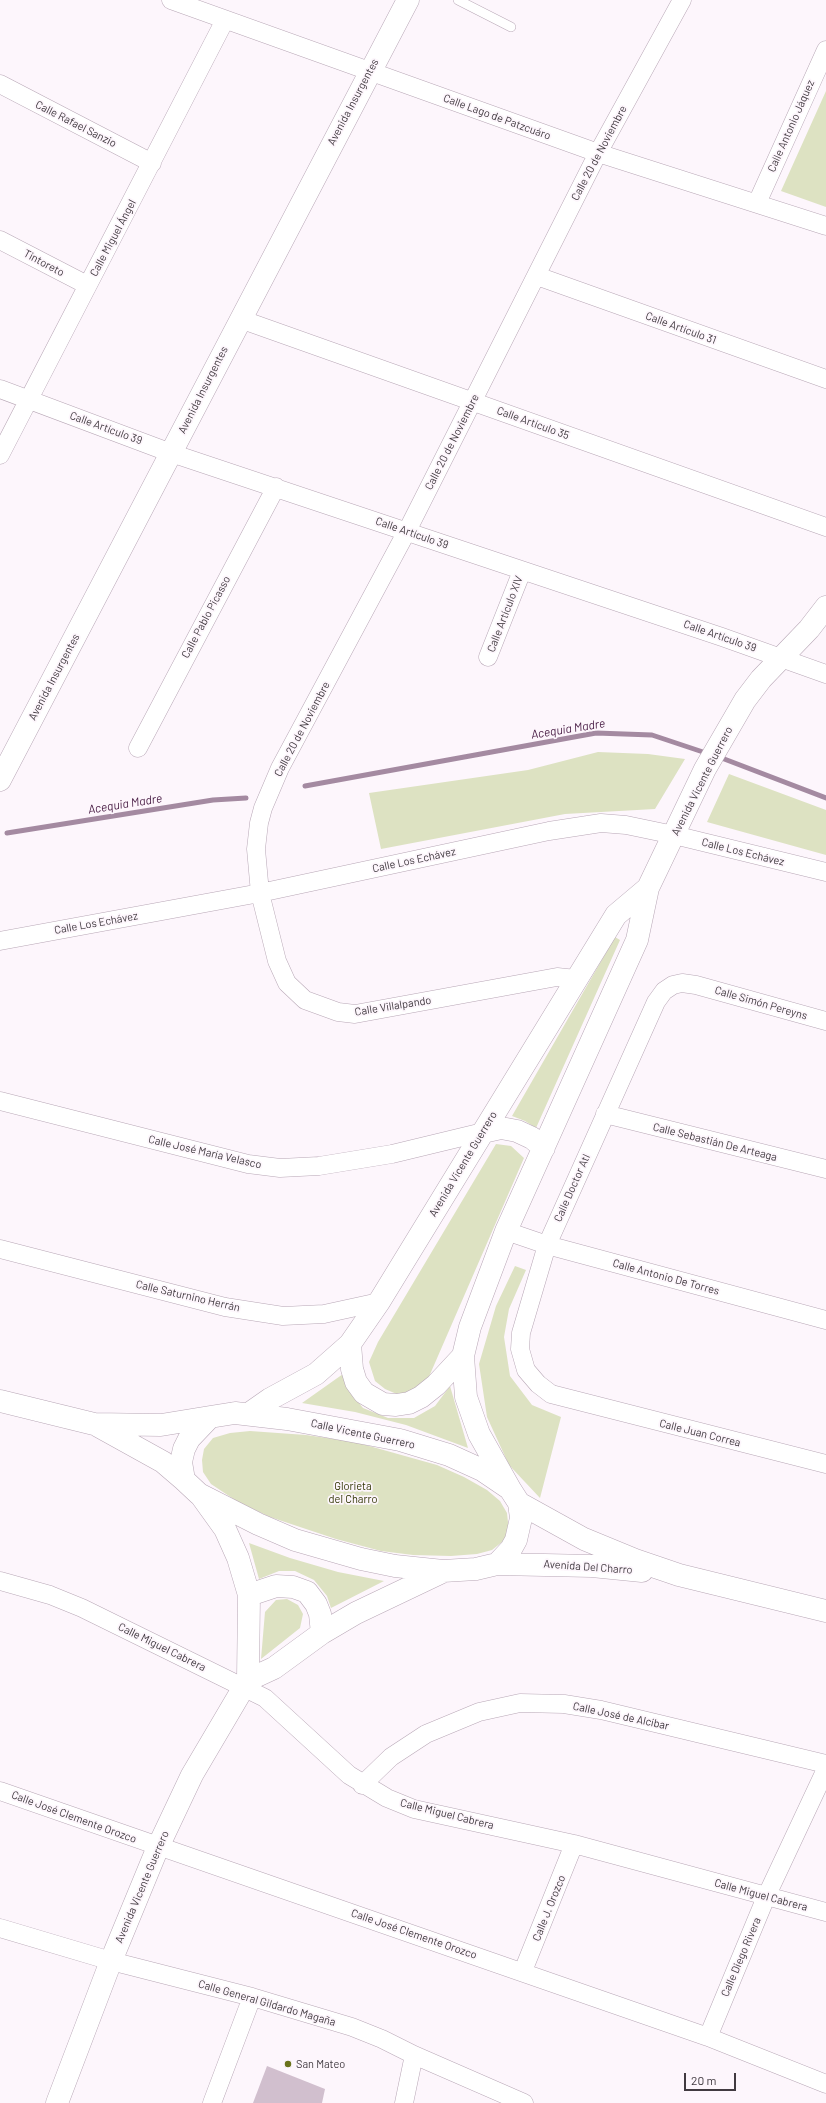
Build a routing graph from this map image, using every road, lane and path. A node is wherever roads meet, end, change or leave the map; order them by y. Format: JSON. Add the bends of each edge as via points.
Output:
{"nodes":[{"id":1,"x":171,"y":0,"type":"edge"},
{"id":2,"x":408,"y":0,"type":"edge"},
{"id":3,"x":458,"y":0,"type":"edge"},
{"id":4,"x":682,"y":0,"type":"edge"},
{"id":5,"x":225,"y":20,"type":"junction"},
{"id":6,"x":511,"y":27,"type":"dead end"},
{"id":7,"x":826,"y":50,"type":"edge"},
{"id":8,"x":370,"y":71,"type":"junction"},
{"id":9,"x":0,"y":84,"type":"edge"},
{"id":10,"x":598,"y":154,"type":"junction"},
{"id":11,"x":152,"y":163,"type":"junction"},
{"id":12,"x":757,"y":203,"type":"junction"},
{"id":13,"x":826,"y":226,"type":"edge"},
{"id":14,"x":0,"y":240,"type":"edge"},
{"id":15,"x":537,"y":276,"type":"junction"},
{"id":16,"x":87,"y":286,"type":"junction"},
{"id":17,"x":240,"y":319,"type":"junction"},
{"id":18,"x":826,"y":379,"type":"edge"},
{"id":19,"x":0,"y":389,"type":"edge"},
{"id":20,"x":30,"y":400,"type":"junction"},
{"id":21,"x":472,"y":401,"type":"junction"},
{"id":22,"x":171,"y":452,"type":"junction"},
{"id":23,"x":0,"y":455,"type":"edge"},
{"id":24,"x":276,"y":487,"type":"junction"},
{"id":25,"x":826,"y":527,"type":"edge"},
{"id":26,"x":407,"y":531,"type":"junction"},
{"id":27,"x":522,"y":571,"type":"junction"},
{"id":28,"x":826,"y":607,"type":"edge"},
{"id":29,"x":488,"y":657,"type":"dead end"},
{"id":30,"x":782,"y":658,"type":"junction"},
{"id":31,"x":826,"y":674,"type":"edge"},
{"id":32,"x":138,"y":748,"type":"dead end"},
{"id":33,"x":0,"y":780,"type":"edge"},
{"id":34,"x":674,"y":835,"type":"junction"},
{"id":35,"x":826,"y":872,"type":"edge"},
{"id":36,"x":648,"y":888,"type":"junction"},
{"id":37,"x":260,"y":893,"type":"junction"},
{"id":38,"x":0,"y":941,"type":"edge"},
{"id":39,"x":576,"y":979,"type":"junction"},
{"id":40,"x":696,"y":985,"type":"joint"},
{"id":41,"x":826,"y":1021,"type":"edge"},
{"id":42,"x":0,"y":1101,"type":"edge"},
{"id":43,"x":605,"y":1114,"type":"junction"},
{"id":44,"x":483,"y":1132,"type":"junction"},
{"id":45,"x":544,"y":1148,"type":"junction"},
{"id":46,"x":826,"y":1169,"type":"edge"},
{"id":47,"x":506,"y":1231,"type":"junction"},
{"id":48,"x":546,"y":1245,"type":"junction"},
{"id":49,"x":0,"y":1250,"type":"edge"},
{"id":50,"x":379,"y":1302,"type":"junction"},
{"id":51,"x":826,"y":1320,"type":"edge"},
{"id":52,"x":350,"y":1344,"type":"junction"},
{"id":53,"x":463,"y":1356,"type":"junction"},
{"id":54,"x":0,"y":1401,"type":"edge"},
{"id":55,"x":575,"y":1401,"type":"joint"},
{"id":56,"x":250,"y":1414,"type":"junction"},
{"id":57,"x":210,"y":1417,"type":"junction"},
{"id":58,"x":94,"y":1424,"type":"junction"},
{"id":59,"x":826,"y":1464,"type":"edge"},
{"id":60,"x":191,"y":1487,"type":"junction"},
{"id":61,"x":515,"y":1496,"type":"junction"},
{"id":62,"x":496,"y":1564,"type":"junction"},
{"id":63,"x":443,"y":1571,"type":"junction"},
{"id":64,"x":679,"y":1575,"type":"junction"},
{"id":65,"x":0,"y":1581,"type":"edge"},
{"id":66,"x":248,"y":1595,"type":"junction"},
{"id":67,"x":826,"y":1611,"type":"edge"},
{"id":68,"x":322,"y":1633,"type":"junction"},
{"id":69,"x":246,"y":1683,"type":"junction"},
{"id":70,"x":826,"y":1764,"type":"edge"},
{"id":71,"x":826,"y":1769,"type":"edge"},
{"id":72,"x":362,"y":1785,"type":"junction"},
{"id":73,"x":0,"y":1790,"type":"edge"},
{"id":74,"x":574,"y":1844,"type":"junction"},
{"id":75,"x":158,"y":1847,"type":"junction"},
{"id":76,"x":766,"y":1897,"type":"junction"},
{"id":77,"x":826,"y":1912,"type":"edge"},
{"id":78,"x":0,"y":1928,"type":"edge"},
{"id":79,"x":111,"y":1961,"type":"junction"},
{"id":80,"x":523,"y":1971,"type":"junction"},
{"id":81,"x":252,"y":1997,"type":"junction"},
{"id":82,"x":708,"y":2037,"type":"junction"},
{"id":83,"x":414,"y":2055,"type":"junction"},
{"id":84,"x":826,"y":2084,"type":"edge"},
{"id":85,"x":519,"y":2102,"type":"edge"},
{"id":86,"x":58,"y":2103,"type":"edge"},
{"id":87,"x":212,"y":2103,"type":"edge"},
{"id":88,"x":404,"y":2103,"type":"edge"}],
"edges":[{"from":1,"to":5,"type":"street","name":"Calle Lago de Patzcuáro"},
{"from":2,"to":8,"type":"street","name":"Avenida Insurgentes"},
{"from":3,"to":6,"type":"lane"},
{"from":4,"to":10,"type":"street","name":"Calle 20 de Noviembre"},
{"from":5,"to":8,"type":"street","name":"Calle Lago de Patzcuáro"},
{"from":5,"to":11,"type":"street","name":"Calle Miguel Ángel"},
{"from":7,"to":12,"type":"street","name":"Calle Antonio Jáquez"},
{"from":8,"to":10,"type":"street","name":"Calle Lago de Patzcuáro"},
{"from":8,"to":17,"type":"street","name":"Avenida Insurgentes"},
{"from":9,"to":11,"type":"street","name":"Calle Rafael Sanzio"},
{"from":10,"to":12,"type":"street","name":"Calle Lago de Patzcuáro"},
{"from":10,"to":15,"type":"street","name":"Calle 20 de Noviembre"},
{"from":11,"to":16,"type":"street","name":"Calle Miguel Ángel"},
{"from":12,"to":13,"type":"street","name":"Calle Lago de Patzcuáro"},
{"from":14,"to":16,"type":"street","name":"Tintoreto"},
{"from":15,"to":18,"type":"street","name":"Calle Artículo 31"},
{"from":15,"to":21,"type":"street","name":"Calle 20 de Noviembre"},
{"from":16,"to":20,"type":"street","name":"Calle Miguel Ángel"},
{"from":17,"to":21,"type":"street","name":"Calle Artículo 35"},
{"from":17,"to":22,"type":"street","name":"Avenida Insurgentes"},
{"from":19,"to":20,"type":"street","name":"Calle Artículo 39"},
{"from":20,"to":22,"type":"street","name":"Calle Artículo 39"},
{"from":20,"to":23,"type":"street","name":"Calle Miguel Ángel"},
{"from":21,"to":25,"type":"street","name":"Calle Artículo 35"},
{"from":21,"to":26,"type":"street","name":"Calle 20 de Noviembre"},
{"from":22,"to":24,"type":"street","name":"Calle Artículo 39"},
{"from":22,"to":33,"type":"street","name":"Avenida Insurgentes"},
{"from":24,"to":26,"type":"street","name":"Calle Artículo 39"},
{"from":24,"to":32,"type":"street","name":"Calle Pablo Picasso"},
{"from":26,"to":27,"type":"street","name":"Calle Artículo 39"},
{"from":26,"to":37,"type":"street","name":"Calle 20 de Noviembre","via":[[280,768],[265,802],[256,849]]},
{"from":27,"to":29,"type":"street","name":"Calle Artículo XIV"},
{"from":27,"to":30,"type":"street","name":"Calle Artículo 39"},
{"from":28,"to":30,"type":"street","name":"Avenida Vicente Guerrero"},
{"from":30,"to":31,"type":"street","name":"Calle Artículo 39"},
{"from":30,"to":34,"type":"street","name":"Avenida Vicente Guerrero","via":[[745,700],[705,770]]},
{"from":34,"to":35,"type":"street","name":"Calle Los Echávez"},
{"from":34,"to":36,"type":"street","name":"Avenida Vicente Guerrero"},
{"from":34,"to":37,"type":"street","name":"Calle Los Echávez","via":[[626,825],[579,825]]},
{"from":36,"to":39,"type":"street","name":"Avenida Vicente Guerrero","via":[[616,915]]},
{"from":36,"to":45,"type":"street","name":"Avenida Vicente Guerrero","via":[[637,940]]},
{"from":37,"to":38,"type":"street","name":"Calle Los Echávez"},
{"from":37,"to":39,"type":"street","name":"Calle Villalpando","via":[[277,961],[287,983],[305,1000],[338,1012],[368,1012],[557,977]]},
{"from":39,"to":44,"type":"street","name":"Avenida Vicente Guerrero"},
{"from":40,"to":41,"type":"street","name":"Calle Simón Pereyns"},
{"from":40,"to":43,"type":"street","name":"Calle Doctor Atl","via":[[673,985],[664,991],[656,1002]]},
{"from":42,"to":44,"type":"street","name":"Calle José María Velasco","via":[[248,1164],[280,1168],[318,1166],[392,1154]]},
{"from":43,"to":46,"type":"street","name":"Calle Sebastián De Arteaga"},
{"from":43,"to":48,"type":"street","name":"Calle Doctor Atl"},
{"from":44,"to":45,"type":"street","via":[[501,1128],[517,1131],[532,1138]]},
{"from":44,"to":50,"type":"street","name":"Avenida Vicente Guerrero"},
{"from":45,"to":47,"type":"street","name":"Avenida Vicente Guerrero"},
{"from":47,"to":48,"type":"street","name":"Calle Antonio De Torres"},
{"from":47,"to":53,"type":"street","name":"Avenida Vicente Guerrero","via":[[470,1327]]},
{"from":48,"to":51,"type":"street","name":"Calle Antonio De Torres"},
{"from":48,"to":55,"type":"street","name":"Calle Doctor Atl","via":[[521,1333],[520,1349],[526,1370],[538,1384],[551,1394]]},
{"from":49,"to":50,"type":"street","name":"Calle Saturnino Herrán","via":[[225,1307],[283,1316],[324,1314]]},
{"from":50,"to":52,"type":"street","name":"Avenida Vicente Guerrero"},
{"from":52,"to":53,"type":"street","via":[[352,1369],[356,1382],[364,1393],[383,1404],[396,1406],[409,1403],[436,1386]]},
{"from":52,"to":56,"type":"street","name":"Avenida Vicente Guerrero","via":[[316,1374]]},
{"from":53,"to":61,"type":"street","name":"Avenida Vicente Guerrero","via":[[466,1396],[478,1434]]},
{"from":54,"to":58,"type":"street"},
{"from":55,"to":59,"type":"street","name":"Calle Juan Correa"},
{"from":56,"to":57,"type":"street","name":"Calle Vicente Guerrero"},
{"from":56,"to":61,"type":"street","name":"Calle Vicente Guerrero","via":[[400,1440],[482,1470]]},
{"from":57,"to":58,"type":"street","via":[[162,1425]]},
{"from":57,"to":60,"type":"street","via":[[197,1429],[184,1449],[181,1462]]},
{"from":58,"to":60,"type":"street","via":[[163,1462]]},
{"from":60,"to":63,"type":"street","via":[[258,1524],[295,1540],[395,1566]]},
{"from":60,"to":66,"type":"street","via":[[225,1529],[238,1558]]},
{"from":61,"to":62,"type":"street","via":[[521,1518],[516,1540]]},
{"from":61,"to":64,"type":"street","name":"Avenida Del Charro","via":[[584,1539]]},
{"from":62,"to":63,"type":"street","via":[[476,1569]]},
{"from":62,"to":64,"type":"street","name":"Avenida Del Charro","via":[[592,1566]]},
{"from":63,"to":68,"type":"street","via":[[356,1613]]},
{"from":64,"to":67,"type":"street","name":"Avenida Del Charro"},
{"from":65,"to":69,"type":"street","name":"Calle Miguel Cabrera","via":[[50,1595],[82,1608]]},
{"from":66,"to":68,"type":"street","via":[[276,1586],[293,1587],[307,1592],[320,1614]]},
{"from":66,"to":69,"type":"street"},
{"from":68,"to":69,"type":"street","via":[[274,1668]]},
{"from":69,"to":72,"type":"street","name":"Calle Miguel Cabrera","via":[[273,1704]]},
{"from":69,"to":75,"type":"street","name":"Avenida Vicente Guerrero","via":[[192,1775]]},
{"from":70,"to":72,"type":"street","name":"Calle José de Alcíbar","via":[[601,1710],[564,1704],[520,1703],[479,1712],[426,1734],[391,1757]]},
{"from":71,"to":76,"type":"street","name":"Calle Diego Rivera"},
{"from":72,"to":74,"type":"street","name":"Calle Miguel Cabrera","via":[[414,1809]]},
{"from":73,"to":75,"type":"street","name":"Calle José Clemente Orozco"},
{"from":74,"to":76,"type":"street","name":"Calle Miguel Cabrera"},
{"from":74,"to":80,"type":"street","name":"Calle J. Orozco"},
{"from":75,"to":79,"type":"street","name":"Avenida Vicente Guerrero"},
{"from":75,"to":80,"type":"street","name":"Calle José Clemente Orozco"},
{"from":76,"to":77,"type":"street","name":"Calle Miguel Cabrera"},
{"from":76,"to":82,"type":"street","name":"Calle Diego Rivera"},
{"from":78,"to":79,"type":"street","name":"Calle General Gildardo Magaña"},
{"from":79,"to":81,"type":"street","name":"Calle General Gildardo Magaña"},
{"from":79,"to":86,"type":"street","name":"Avenida Vicente Guerrero"},
{"from":80,"to":82,"type":"street","name":"Calle José Clemente Orozco"},
{"from":81,"to":83,"type":"street","name":"Calle General Gildardo Magaña","via":[[382,2038]]},
{"from":81,"to":87,"type":"street"},
{"from":82,"to":84,"type":"street","name":"Calle José Clemente Orozco"},
{"from":83,"to":85,"type":"street","name":"Calle General Gildardo Magaña"},
{"from":83,"to":88,"type":"street"}]}
